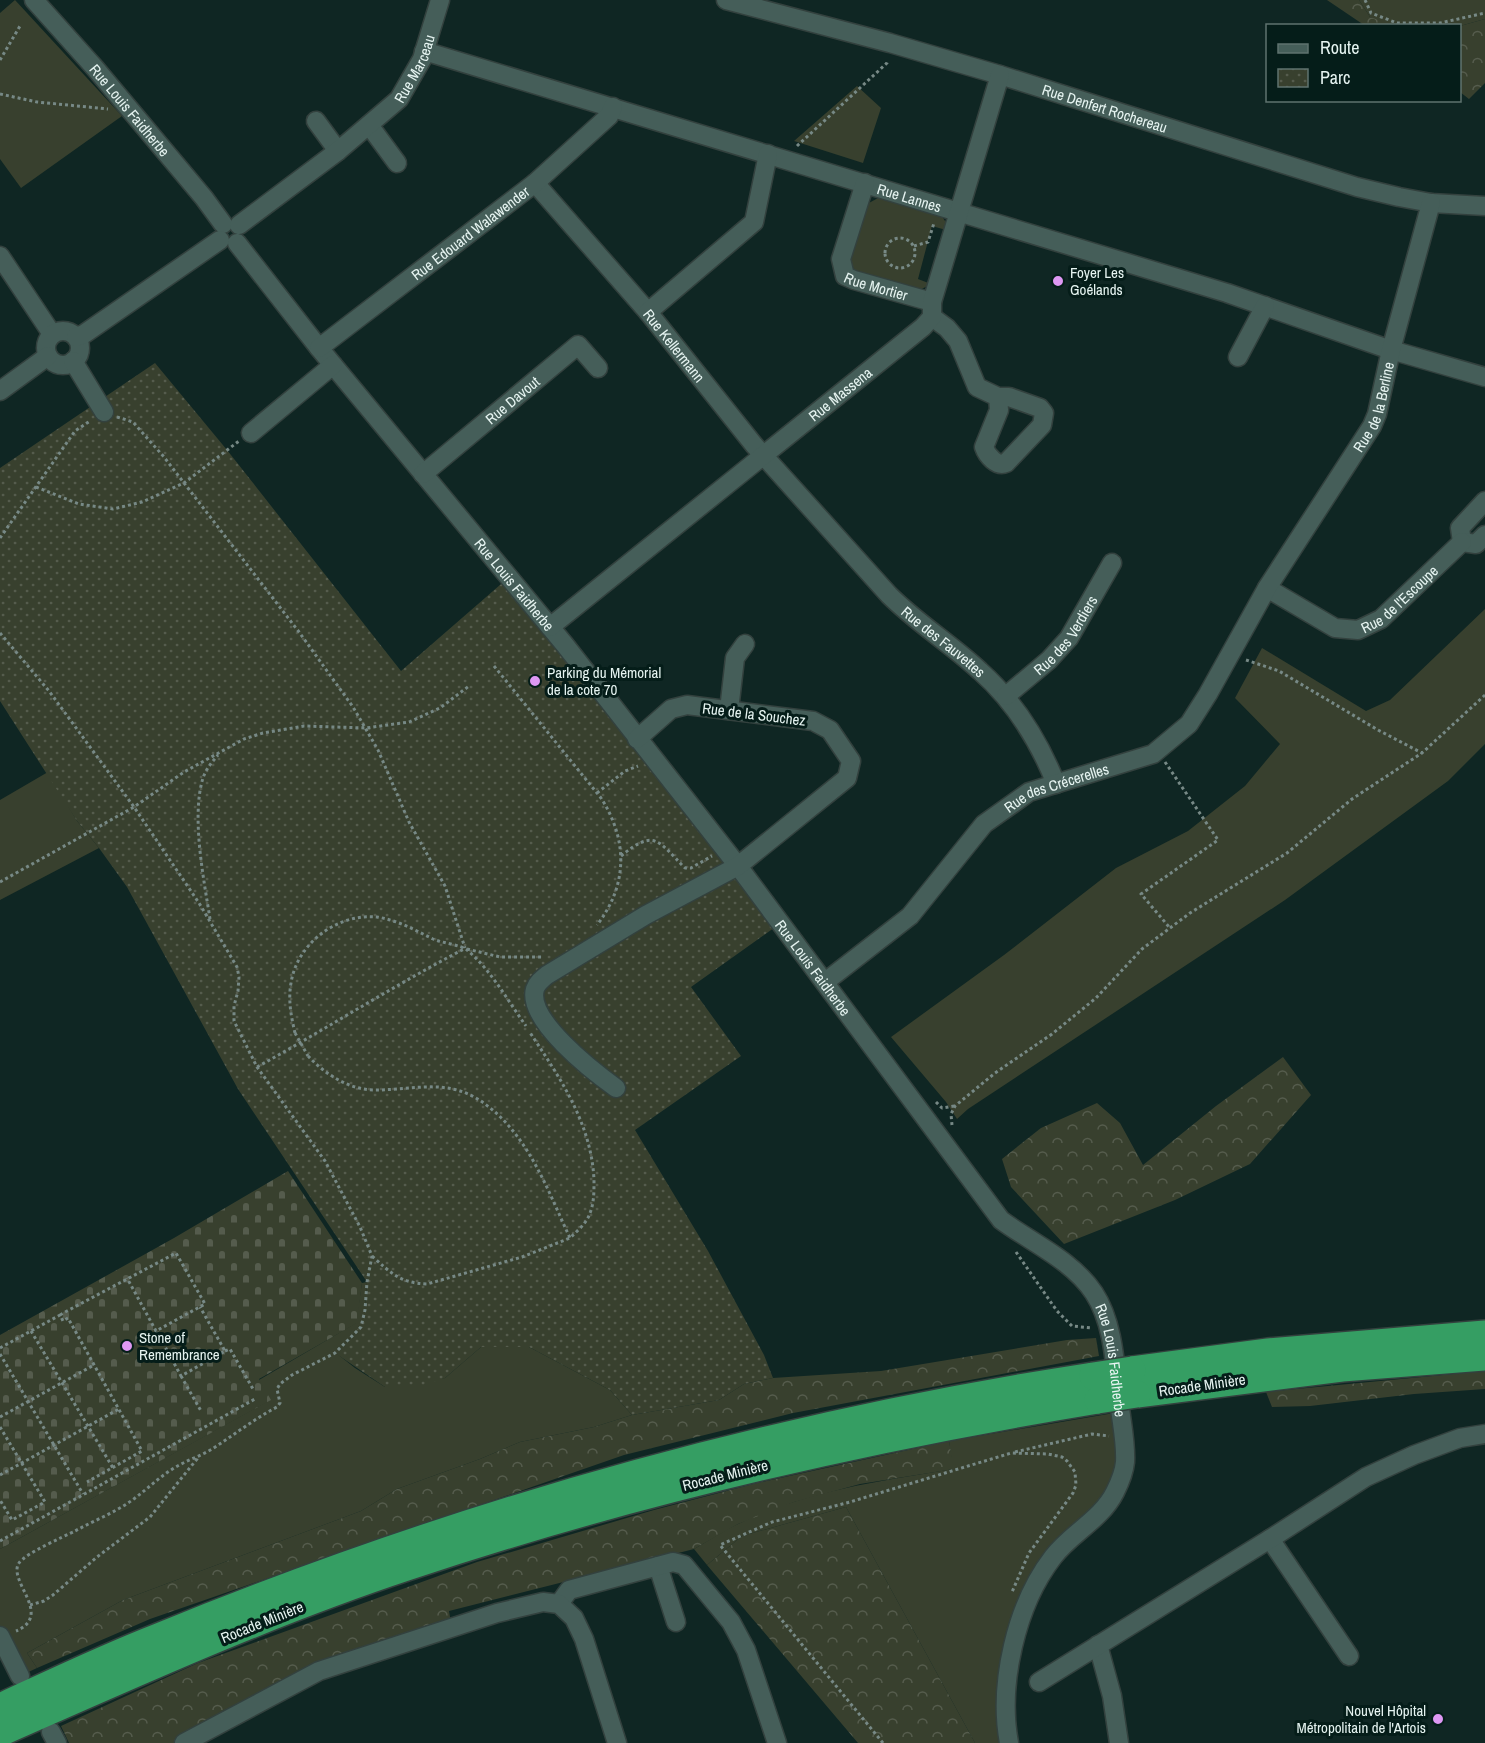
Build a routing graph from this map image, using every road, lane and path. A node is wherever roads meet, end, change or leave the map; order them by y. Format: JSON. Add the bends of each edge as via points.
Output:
{"nodes":[{"id":1,"x":34,"y":0,"type":"edge"},
{"id":2,"x":440,"y":0,"type":"edge"},
{"id":3,"x":726,"y":0,"type":"edge"},
{"id":4,"x":1365,"y":0,"type":"edge"},
{"id":5,"x":1485,"y":13,"type":"edge"},
{"id":6,"x":20,"y":26,"type":"dead end"},
{"id":7,"x":890,"y":43,"type":"junction"},
{"id":8,"x":424,"y":51,"type":"junction"},
{"id":9,"x":0,"y":60,"type":"edge"},
{"id":10,"x":1000,"y":75,"type":"junction"},
{"id":11,"x":0,"y":94,"type":"edge"},
{"id":12,"x":613,"y":107,"type":"junction"},
{"id":13,"x":130,"y":110,"type":"junction"},
{"id":14,"x":316,"y":121,"type":"dead end"},
{"id":15,"x":369,"y":125,"type":"junction"},
{"id":16,"x":338,"y":151,"type":"junction"},
{"id":17,"x":768,"y":154,"type":"junction"},
{"id":18,"x":788,"y":160,"type":"junction"},
{"id":19,"x":397,"y":163,"type":"dead end"},
{"id":20,"x":535,"y":183,"type":"junction"},
{"id":21,"x":865,"y":183,"type":"junction"},
{"id":22,"x":1431,"y":203,"type":"junction"},
{"id":23,"x":1485,"y":206,"type":"edge"},
{"id":24,"x":959,"y":212,"type":"junction"},
{"id":25,"x":934,"y":223,"type":"dead end"},
{"id":26,"x":230,"y":233,"type":"junction"},
{"id":27,"x":914,"y":246,"type":"junction"},
{"id":28,"x":0,"y":256,"type":"edge"},
{"id":29,"x":1265,"y":306,"type":"junction"},
{"id":30,"x":932,"y":310,"type":"junction"},
{"id":31,"x":648,"y":312,"type":"junction"},
{"id":32,"x":52,"y":334,"type":"junction"},
{"id":33,"x":76,"y":337,"type":"junction"},
{"id":34,"x":319,"y":348,"type":"junction"},
{"id":35,"x":1391,"y":350,"type":"junction"},
{"id":36,"x":48,"y":356,"type":"junction"},
{"id":37,"x":1238,"y":357,"type":"dead end"},
{"id":38,"x":73,"y":361,"type":"junction"},
{"id":39,"x":333,"y":365,"type":"junction"},
{"id":40,"x":598,"y":368,"type":"dead end"},
{"id":41,"x":1485,"y":377,"type":"edge"},
{"id":42,"x":0,"y":391,"type":"edge"},
{"id":43,"x":998,"y":397,"type":"dead end"},
{"id":44,"x":104,"y":412,"type":"junction"},
{"id":45,"x":251,"y":433,"type":"joint"},
{"id":46,"x":763,"y":454,"type":"junction"},
{"id":47,"x":423,"y":474,"type":"junction"},
{"id":48,"x":184,"y":483,"type":"junction"},
{"id":49,"x":36,"y":487,"type":"junction"},
{"id":50,"x":1485,"y":501,"type":"edge"},
{"id":51,"x":813,"y":510,"type":"joint"},
{"id":52,"x":1485,"y":535,"type":"edge"},
{"id":53,"x":0,"y":538,"type":"edge"},
{"id":54,"x":1461,"y":542,"type":"junction"},
{"id":55,"x":1112,"y":562,"type":"dead end"},
{"id":56,"x":1267,"y":588,"type":"junction"},
{"id":57,"x":550,"y":627,"type":"junction"},
{"id":58,"x":0,"y":633,"type":"edge"},
{"id":59,"x":745,"y":644,"type":"dead end"},
{"id":60,"x":1230,"y":655,"type":"junction"},
{"id":61,"x":494,"y":666,"type":"dead end"},
{"id":62,"x":469,"y":686,"type":"dead end"},
{"id":63,"x":1485,"y":695,"type":"edge"},
{"id":64,"x":1006,"y":696,"type":"junction"},
{"id":65,"x":729,"y":710,"type":"junction"},
{"id":66,"x":366,"y":728,"type":"junction"},
{"id":67,"x":637,"y":739,"type":"junction"},
{"id":68,"x":222,"y":752,"type":"junction"},
{"id":69,"x":1422,"y":753,"type":"junction"},
{"id":70,"x":1171,"y":756,"type":"dead end"},
{"id":71,"x":654,"y":760,"type":"junction"},
{"id":72,"x":1056,"y":784,"type":"junction"},
{"id":73,"x":597,"y":794,"type":"junction"},
{"id":74,"x":134,"y":807,"type":"junction"},
{"id":75,"x":723,"y":849,"type":"junction"},
{"id":76,"x":621,"y":857,"type":"junction"},
{"id":77,"x":738,"y":866,"type":"junction"},
{"id":78,"x":0,"y":882,"type":"edge"},
{"id":79,"x":210,"y":923,"type":"junction"},
{"id":80,"x":595,"y":928,"type":"dead end"},
{"id":81,"x":1170,"y":928,"type":"junction"},
{"id":82,"x":465,"y":948,"type":"junction"},
{"id":83,"x":552,"y":954,"type":"dead end"},
{"id":84,"x":825,"y":982,"type":"junction"},
{"id":85,"x":257,"y":1067,"type":"junction"},
{"id":86,"x":615,"y":1088,"type":"dead end"},
{"id":87,"x":955,"y":1106,"type":"dead end"},
{"id":88,"x":570,"y":1238,"type":"junction"},
{"id":89,"x":1014,"y":1249,"type":"dead end"},
{"id":90,"x":372,"y":1256,"type":"junction"},
{"id":91,"x":127,"y":1278,"type":"junction"},
{"id":92,"x":200,"y":1307,"type":"junction"},
{"id":93,"x":60,"y":1315,"type":"junction"},
{"id":94,"x":1108,"y":1328,"type":"junction"},
{"id":95,"x":31,"y":1331,"type":"junction"},
{"id":96,"x":156,"y":1331,"type":"junction"},
{"id":97,"x":1485,"y":1334,"type":"edge"},
{"id":98,"x":0,"y":1348,"type":"edge"},
{"id":99,"x":225,"y":1352,"type":"junction"},
{"id":100,"x":0,"y":1354,"type":"edge"},
{"id":101,"x":1485,"y":1357,"type":"edge"},
{"id":102,"x":94,"y":1365,"type":"junction"},
{"id":103,"x":181,"y":1376,"type":"junction"},
{"id":104,"x":1135,"y":1382,"type":"junction"},
{"id":105,"x":62,"y":1383,"type":"junction"},
{"id":106,"x":1095,"y":1388,"type":"junction"},
{"id":107,"x":253,"y":1389,"type":"dead end"},
{"id":108,"x":255,"y":1399,"type":"dead end"},
{"id":109,"x":28,"y":1401,"type":"junction"},
{"id":110,"x":119,"y":1409,"type":"junction"},
{"id":111,"x":201,"y":1411,"type":"dead end"},
{"id":112,"x":0,"y":1417,"type":"edge"},
{"id":113,"x":88,"y":1426,"type":"junction"},
{"id":114,"x":0,"y":1427,"type":"edge"},
{"id":115,"x":1485,"y":1434,"type":"edge"},
{"id":116,"x":1111,"y":1436,"type":"dead end"},
{"id":117,"x":54,"y":1445,"type":"junction"},
{"id":118,"x":1011,"y":1453,"type":"junction"},
{"id":119,"x":198,"y":1456,"type":"junction"},
{"id":120,"x":21,"y":1463,"type":"junction"},
{"id":121,"x":112,"y":1468,"type":"junction"},
{"id":122,"x":0,"y":1475,"type":"edge"},
{"id":123,"x":87,"y":1482,"type":"dead end"},
{"id":124,"x":83,"y":1494,"type":"junction"},
{"id":125,"x":0,"y":1500,"type":"edge"},
{"id":126,"x":1270,"y":1539,"type":"junction"},
{"id":127,"x":0,"y":1541,"type":"edge"},
{"id":128,"x":658,"y":1566,"type":"junction"},
{"id":129,"x":559,"y":1604,"type":"junction"},
{"id":130,"x":30,"y":1605,"type":"junction"},
{"id":131,"x":1021,"y":1616,"type":"junction"},
{"id":132,"x":676,"y":1622,"type":"dead end"},
{"id":133,"x":0,"y":1636,"type":"edge"},
{"id":134,"x":1098,"y":1645,"type":"junction"},
{"id":135,"x":1349,"y":1656,"type":"dead end"},
{"id":136,"x":20,"y":1676,"type":"dead end"},
{"id":137,"x":1039,"y":1682,"type":"dead end"},
{"id":138,"x":0,"y":1707,"type":"edge"},
{"id":139,"x":0,"y":1733,"type":"edge"},
{"id":140,"x":184,"y":1743,"type":"edge"},
{"id":141,"x":617,"y":1743,"type":"edge"},
{"id":142,"x":777,"y":1743,"type":"edge"},
{"id":143,"x":883,"y":1743,"type":"edge"},
{"id":144,"x":1009,"y":1743,"type":"edge"},
{"id":145,"x":1119,"y":1743,"type":"edge"}],
"edges":[{"from":1,"to":13,"type":"street","name":"Rue Louis Faidherbe"},
{"from":2,"to":8,"type":"street","name":"Rue Marceau"},
{"from":3,"to":7,"type":"street","name":"Rue Denfert Rochereau"},
{"from":4,"to":5,"type":"path","via":[[1371,13],[1397,23],[1440,23]]},
{"from":6,"to":9,"type":"path"},
{"from":7,"to":10,"type":"street","name":"Rue Denfert Rochereau"},
{"from":7,"to":18,"type":"path","via":[[887,63],[801,141]]},
{"from":8,"to":12,"type":"street","name":"Rue Lannes"},
{"from":8,"to":15,"type":"street","name":"Rue Marceau","via":[[399,99]]},
{"from":10,"to":22,"type":"street","name":"Rue Denfert Rochereau","via":[[1357,187]]},
{"from":10,"to":24,"type":"street"},
{"from":11,"to":13,"type":"path","via":[[37,102]]},
{"from":12,"to":17,"type":"street","name":"Rue Lannes"},
{"from":12,"to":20,"type":"street","name":"Rue Edouard Walawender","via":[[609,116]]},
{"from":13,"to":26,"type":"street","name":"Rue Louis Faidherbe"},
{"from":14,"to":16,"type":"street"},
{"from":15,"to":16,"type":"street","name":"Rue Marceau"},
{"from":15,"to":19,"type":"street"},
{"from":16,"to":26,"type":"street","name":"Rue Marceau"},
{"from":17,"to":18,"type":"street","name":"Rue Lannes"},
{"from":17,"to":31,"type":"street","via":[[754,222]]},
{"from":18,"to":21,"type":"street","name":"Rue Lannes"},
{"from":20,"to":31,"type":"street","name":"Rue Kellermann"},
{"from":20,"to":34,"type":"street","name":"Rue Edouard Walawender"},
{"from":21,"to":24,"type":"street","name":"Rue Lannes"},
{"from":21,"to":30,"type":"street","name":"Rue Mortier","via":[[841,259],[845,276]]},
{"from":22,"to":23,"type":"street","name":"Rue Denfert Rochereau"},
{"from":22,"to":35,"type":"street","name":"Rue de la Berline"},
{"from":24,"to":29,"type":"street","name":"Rue Lannes"},
{"from":24,"to":30,"type":"street"},
{"from":25,"to":27,"type":"path","via":[[928,242]]},
{"from":26,"to":33,"type":"street","name":"Rue Marceau"},
{"from":26,"to":34,"type":"street","name":"Rue Louis Faidherbe"},
{"from":27,"to":27,"type":"path","via":[[904,238],[895,238],[885,249],[885,258],[896,267],[906,266],[913,259]]},
{"from":28,"to":32,"type":"street"},
{"from":29,"to":35,"type":"street","name":"Rue Lannes"},
{"from":29,"to":37,"type":"street"},
{"from":30,"to":43,"type":"street","via":[[958,341],[977,387]]},
{"from":30,"to":46,"type":"street","name":"Rue Massena","via":[[923,327]]},
{"from":31,"to":46,"type":"street","name":"Rue Kellermann"},
{"from":32,"to":33,"type":"street","via":[[62,331]]},
{"from":32,"to":36,"type":"street","via":[[46,344]]},
{"from":33,"to":38,"type":"street","via":[[80,347]]},
{"from":34,"to":39,"type":"street","name":"Rue Louis Faidherbe"},
{"from":35,"to":41,"type":"street","name":"Rue Lannes"},
{"from":35,"to":56,"type":"street","name":"Rue de la Berline","via":[[1372,426]]},
{"from":36,"to":38,"type":"street","via":[[59,364]]},
{"from":36,"to":42,"type":"street"},
{"from":38,"to":44,"type":"street"},
{"from":39,"to":45,"type":"street"},
{"from":39,"to":47,"type":"street","name":"Rue Louis Faidherbe"},
{"from":40,"to":47,"type":"street","name":"Rue Davout","via":[[578,345]]},
{"from":44,"to":48,"type":"path","via":[[133,422]]},
{"from":44,"to":49,"type":"path","via":[[75,431]]},
{"from":45,"to":48,"type":"path"},
{"from":46,"to":51,"type":"street","name":"Rue Kellermann"},
{"from":46,"to":57,"type":"street","name":"Rue Massena"},
{"from":47,"to":57,"type":"street","name":"Rue Louis Faidherbe"},
{"from":48,"to":49,"type":"path","via":[[142,502],[112,509],[79,504]]},
{"from":48,"to":66,"type":"path","via":[[299,632]]},
{"from":49,"to":53,"type":"path"},
{"from":50,"to":54,"type":"street","name":"Rue de l'Escoupe","via":[[1460,528]]},
{"from":51,"to":64,"type":"street","name":"Rue des Fauvettes","via":[[911,617],[979,669]]},
{"from":52,"to":54,"type":"street","name":"Rue de l'Escoupe","via":[[1476,544]]},
{"from":54,"to":56,"type":"street","name":"Rue de l'Escoupe","via":[[1381,619],[1358,630],[1335,628]]},
{"from":55,"to":64,"type":"street","name":"Rue des Verdiers","via":[[1069,638]]},
{"from":56,"to":60,"type":"street","name":"Rue des Crécerelles"},
{"from":57,"to":67,"type":"street","name":"Rue Louis Faidherbe"},
{"from":58,"to":74,"type":"path","via":[[49,691]]},
{"from":59,"to":65,"type":"street","via":[[735,658]]},
{"from":60,"to":69,"type":"path","via":[[1279,671]]},
{"from":60,"to":72,"type":"street","name":"Rue des Crécerelles","via":[[1189,724],[1153,754]]},
{"from":61,"to":73,"type":"path"},
{"from":62,"to":66,"type":"path","via":[[440,708],[409,722]]},
{"from":63,"to":69,"type":"path"},
{"from":64,"to":72,"type":"street","name":"Rue des Fauvettes","via":[[1047,760]]},
{"from":65,"to":67,"type":"street","name":"Rue de la Souchez","via":[[687,705],[671,709]]},
{"from":65,"to":77,"type":"street","name":"Rue de la Souchez","via":[[813,721],[830,730],[851,761],[847,778]]},
{"from":66,"to":68,"type":"path","via":[[325,725],[282,729],[244,739]]},
{"from":66,"to":82,"type":"path","via":[[409,822],[445,886]]},
{"from":67,"to":71,"type":"street","name":"Rue Louis Faidherbe"},
{"from":68,"to":74,"type":"path","via":[[184,772]]},
{"from":68,"to":79,"type":"path","via":[[208,766],[200,797],[201,853]]},
{"from":69,"to":81,"type":"path","via":[[1352,799],[1287,853]]},
{"from":70,"to":81,"type":"path","via":[[1164,761],[1218,840],[1142,894]]},
{"from":71,"to":73,"type":"path","via":[[625,771]]},
{"from":71,"to":75,"type":"street","name":"Rue Louis Faidherbe"},
{"from":72,"to":84,"type":"street","name":"Rue des Crécerelles","via":[[1029,792],[984,824],[910,916]]},
{"from":73,"to":76,"type":"path","via":[[617,829]]},
{"from":74,"to":78,"type":"path"},
{"from":74,"to":79,"type":"path"},
{"from":75,"to":76,"type":"path","via":[[691,868],[685,868],[654,840],[639,842]]},
{"from":75,"to":77,"type":"street","name":"Rue Louis Faidherbe"},
{"from":76,"to":80,"type":"path","via":[[618,886]]},
{"from":77,"to":84,"type":"street","name":"Rue Louis Faidherbe"},
{"from":77,"to":86,"type":"street","name":"Rue de la Souchez","via":[[646,915],[547,975],[536,986],[537,1006],[555,1034],[578,1059]]},
{"from":79,"to":85,"type":"path","via":[[237,967],[234,1021]]},
{"from":81,"to":87,"type":"path","via":[[1142,949],[1096,998]]},
{"from":82,"to":83,"type":"path","via":[[515,959]]},
{"from":82,"to":85,"type":"path"},
{"from":82,"to":88,"type":"path","via":[[550,1063],[589,1139],[594,1197],[590,1215]]},
{"from":82,"to":88,"type":"path","bridge":true,"via":[[376,917],[355,918],[329,928],[309,945],[291,981],[290,1008],[295,1033],[319,1068],[354,1086],[374,1090],[439,1086],[463,1092],[485,1104],[518,1137],[531,1157]]},
{"from":84,"to":94,"type":"street","name":"Rue Louis Faidherbe","via":[[1001,1220],[1080,1277],[1095,1294]]},
{"from":85,"to":90,"type":"path","via":[[325,1161]]},
{"from":88,"to":90,"type":"path","via":[[522,1257],[427,1284],[393,1276]]},
{"from":89,"to":94,"type":"path","via":[[1072,1326]]},
{"from":90,"to":119,"type":"path","via":[[365,1310],[355,1334],[335,1353],[280,1384],[278,1407]]},
{"from":91,"to":92,"type":"path","via":[[176,1253],[205,1304]]},
{"from":91,"to":93,"type":"path"},
{"from":91,"to":96,"type":"path"},
{"from":92,"to":96,"type":"path"},
{"from":92,"to":99,"type":"path"},
{"from":93,"to":95,"type":"path"},
{"from":93,"to":102,"type":"path","via":[[63,1321],[68,1318]]},
{"from":94,"to":131,"type":"street","name":"Rue Louis Faidherbe","via":[[1124,1446],[1123,1475],[1102,1512],[1053,1556]]},
{"from":95,"to":98,"type":"path"},
{"from":95,"to":105,"type":"path"},
{"from":96,"to":103,"type":"path"},
{"from":97,"to":104,"type":"highway","name":"Rocade Minière","via":[[1268,1352]]},
{"from":99,"to":103,"type":"path"},
{"from":99,"to":107,"type":"path","via":[[230,1349]]},
{"from":100,"to":109,"type":"path"},
{"from":101,"to":104,"type":"highway","name":"Rocade Minière"},
{"from":102,"to":105,"type":"path"},
{"from":102,"to":110,"type":"path"},
{"from":103,"to":111,"type":"path"},
{"from":104,"to":106,"type":"highway","name":"Rocade Minière","bridge":true},
{"from":105,"to":109,"type":"path"},
{"from":105,"to":113,"type":"path"},
{"from":106,"to":138,"type":"highway","name":"Rocade Minière","via":[[1001,1390],[800,1432],[480,1520],[300,1582],[168,1633]]},
{"from":106,"to":139,"type":"highway","name":"Rocade Minière","via":[[937,1428],[718,1476],[533,1527],[308,1603]]},
{"from":108,"to":124,"type":"path"},
{"from":109,"to":112,"type":"path"},
{"from":109,"to":117,"type":"path"},
{"from":110,"to":113,"type":"path"},
{"from":110,"to":121,"type":"path","via":[[142,1451]]},
{"from":113,"to":117,"type":"path"},
{"from":113,"to":121,"type":"path"},
{"from":114,"to":120,"type":"path"},
{"from":115,"to":126,"type":"street","via":[[1460,1438],[1366,1477]]},
{"from":116,"to":118,"type":"path","via":[[1092,1434]]},
{"from":117,"to":120,"type":"path"},
{"from":117,"to":124,"type":"path"},
{"from":118,"to":131,"type":"path","via":[[1062,1457],[1072,1467],[1076,1479],[1074,1493],[1029,1553],[1014,1587],[1008,1602]]},
{"from":118,"to":143,"type":"path","via":[[772,1522],[720,1545]]},
{"from":119,"to":130,"type":"path","via":[[150,1517],[53,1595]]},
{"from":119,"to":130,"type":"path","via":[[169,1471],[129,1502],[19,1563],[17,1570]]},
{"from":120,"to":122,"type":"path"},
{"from":120,"to":125,"type":"path","via":[[45,1502],[12,1520]]},
{"from":121,"to":123,"type":"path"},
{"from":124,"to":127,"type":"path"},
{"from":126,"to":134,"type":"street"},
{"from":126,"to":135,"type":"street"},
{"from":128,"to":129,"type":"street","via":[[569,1590]]},
{"from":128,"to":132,"type":"street"},
{"from":128,"to":142,"type":"street","via":[[684,1564],[731,1622],[746,1650]]},
{"from":129,"to":140,"type":"street","via":[[543,1602],[508,1610],[319,1671]]},
{"from":129,"to":141,"type":"street","via":[[574,1618],[584,1639]]},
{"from":130,"to":133,"type":"path","via":[[28,1624]]},
{"from":131,"to":144,"type":"street","name":"Rue Louis Faidherbe","via":[[1006,1700]]},
{"from":133,"to":136,"type":"street"},
{"from":134,"to":137,"type":"street"},
{"from":134,"to":145,"type":"street","via":[[1112,1696]]}]}
